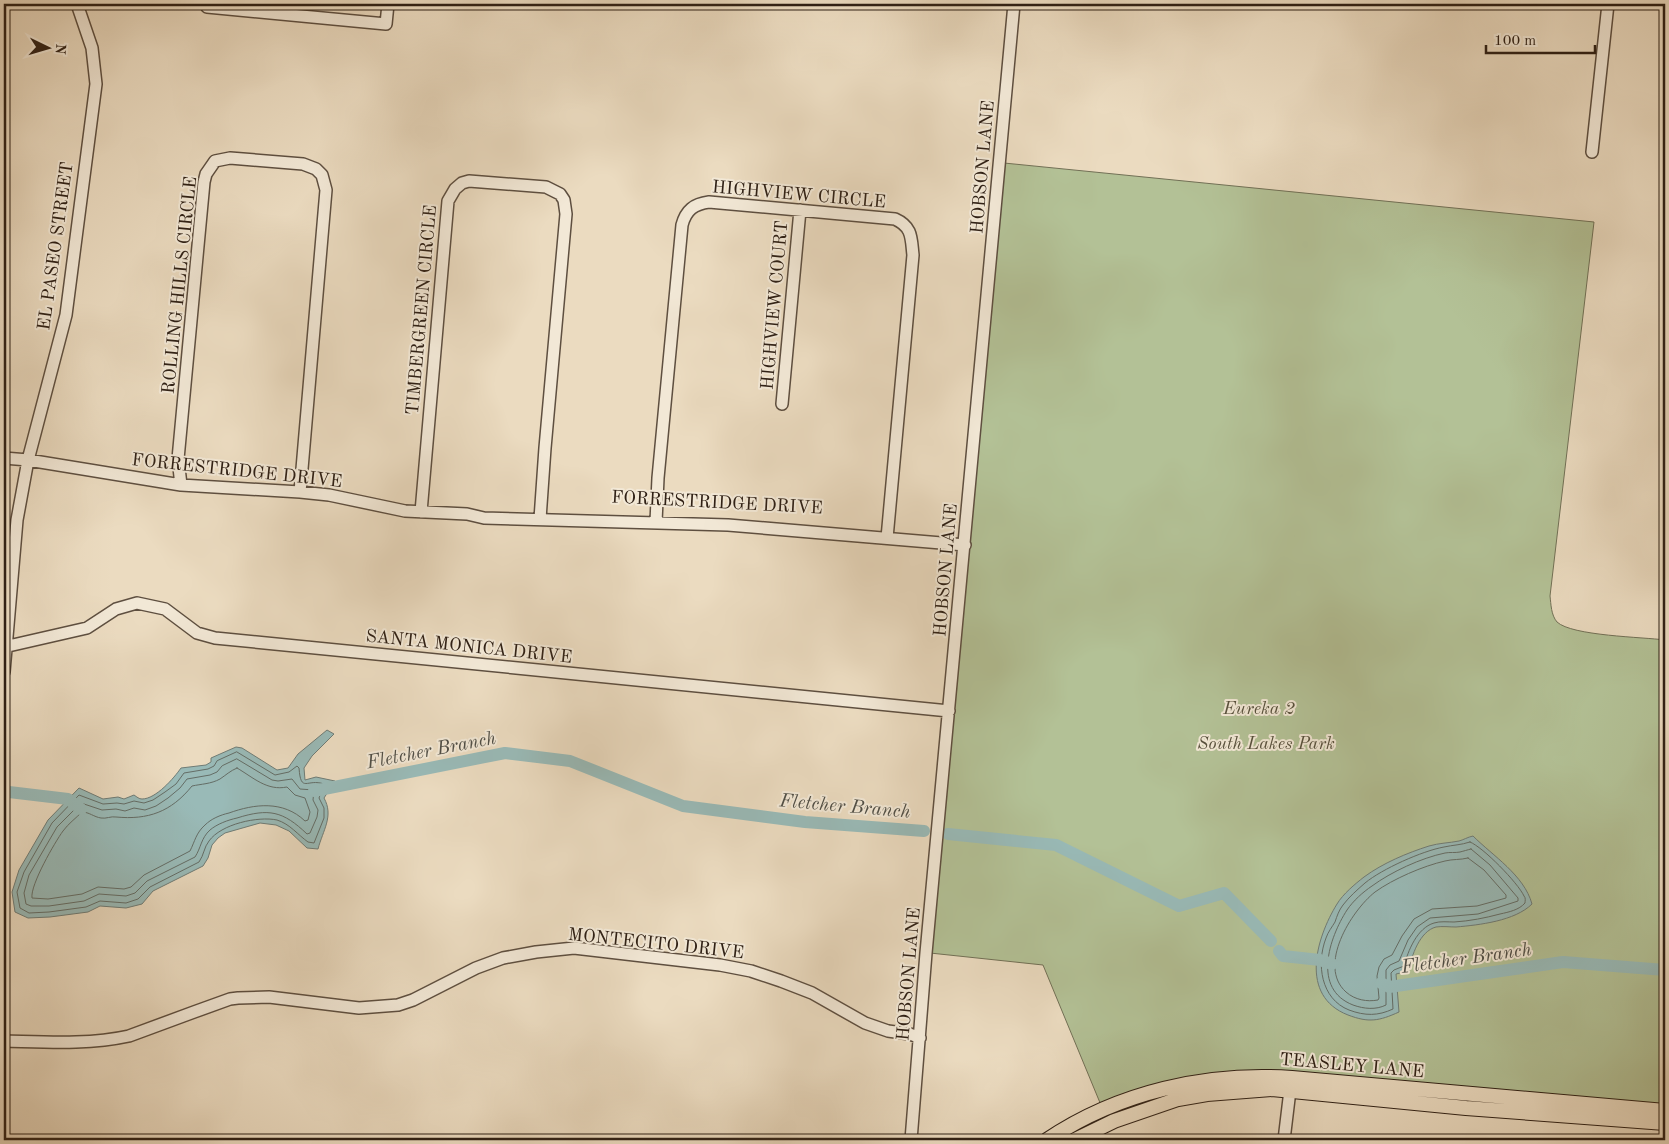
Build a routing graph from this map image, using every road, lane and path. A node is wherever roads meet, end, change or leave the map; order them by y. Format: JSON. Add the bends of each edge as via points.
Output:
{"nodes":[{"id":1,"x":77,"y":4,"type":"edge"},
{"id":2,"x":388,"y":4,"type":"edge"},
{"id":3,"x":1014,"y":4,"type":"edge"},
{"id":4,"x":1608,"y":4,"type":"edge"},
{"id":5,"x":207,"y":6,"type":"edge"},
{"id":6,"x":1592,"y":152,"type":"dead end"},
{"id":7,"x":800,"y":210,"type":"junction"},
{"id":8,"x":782,"y":404,"type":"dead end"},
{"id":9,"x":4,"y":458,"type":"edge"},
{"id":10,"x":28,"y":460,"type":"junction"},
{"id":11,"x":181,"y":485,"type":"junction"},
{"id":12,"x":300,"y":492,"type":"junction"},
{"id":13,"x":420,"y":512,"type":"junction"},
{"id":14,"x":540,"y":516,"type":"junction"},
{"id":15,"x":656,"y":519,"type":"junction"},
{"id":16,"x":887,"y":534,"type":"junction"},
{"id":17,"x":965,"y":542,"type":"junction"},
{"id":18,"x":5,"y":647,"type":"edge"},
{"id":19,"x":4,"y":672,"type":"edge"},
{"id":20,"x":949,"y":711,"type":"junction"},
{"id":21,"x":920,"y":1038,"type":"junction"},
{"id":22,"x":4,"y":1041,"type":"edge"},
{"id":23,"x":1290,"y":1084,"type":"junction"},
{"id":24,"x":1665,"y":1111,"type":"edge"},
{"id":25,"x":1665,"y":1123,"type":"edge"},
{"id":26,"x":911,"y":1140,"type":"edge"},
{"id":27,"x":1047,"y":1140,"type":"edge"},
{"id":28,"x":1076,"y":1140,"type":"edge"},
{"id":29,"x":1284,"y":1140,"type":"edge"}],
"edges":[{"from":1,"to":10,"type":"street","name":"EL PASEO STREET","via":[[92,48],[96,84],[66,315]]},
{"from":2,"to":5,"type":"street","via":[[386,24]]},
{"from":3,"to":17,"type":"street","name":"HOBSON LANE"},
{"from":4,"to":6,"type":"street"},
{"from":7,"to":8,"type":"street","name":"HIGHVIEW COURT"},
{"from":7,"to":15,"type":"street","name":"HIGHVIEW CIRCLE","via":[[709,202],[694,206],[684,218]]},
{"from":7,"to":16,"type":"street","name":"HIGHVIEW CIRCLE","via":[[895,219],[911,233],[912,255]]},
{"from":9,"to":10,"type":"street","name":"FORRESTRIDGE DRIVE"},
{"from":10,"to":11,"type":"street","name":"FORRESTRIDGE DRIVE"},
{"from":10,"to":18,"type":"street","name":"EL PASEO STREET","via":[[17,520]]},
{"from":11,"to":12,"type":"street","name":"FORRESTRIDGE DRIVE"},
{"from":11,"to":12,"type":"street","name":"ROLLING HILLS CIRCLE","via":[[178,459],[204,182],[215,161],[230,158],[316,168],[322,175],[326,190]]},
{"from":12,"to":13,"type":"street","name":"FORRESTRIDGE DRIVE"},
{"from":13,"to":14,"type":"street","name":"FORRESTRIDGE DRIVE","via":[[484,518]]},
{"from":13,"to":14,"type":"street","name":"TIMBERGREEN CIRCLE","via":[[448,201],[462,183],[475,180],[546,187],[560,194],[566,207]]},
{"from":14,"to":15,"type":"street","name":"FORRESTRIDGE DRIVE"},
{"from":15,"to":16,"type":"street","name":"FORRESTRIDGE DRIVE"},
{"from":16,"to":17,"type":"street","name":"FORRESTRIDGE DRIVE"},
{"from":17,"to":20,"type":"street","name":"HOBSON LANE"},
{"from":18,"to":19,"type":"street","name":"EL PASEO STREET"},
{"from":18,"to":20,"type":"street","name":"SANTA MONICA DRIVE","via":[[87,628],[116,609],[137,603],[165,609],[197,633],[215,638]]},
{"from":20,"to":21,"type":"street","name":"HOBSON LANE"},
{"from":21,"to":22,"type":"street","name":"MONTECITO DRIVE","via":[[865,1024],[812,993],[751,971],[574,948],[502,958],[398,1005],[359,1008],[249,997],[230,999],[112,1040],[85,1043]]},
{"from":21,"to":26,"type":"street","name":"HOBSON LANE"},
{"from":23,"to":24,"type":"main road","name":"TEASLEY LANE"},
{"from":23,"to":25,"type":"main road","name":"TEASLEY LANE","via":[[1466,1108]]},
{"from":23,"to":27,"type":"main road","name":"TEASLEY LANE","via":[[1267,1076],[1236,1077],[1158,1090],[1110,1106]]},
{"from":23,"to":28,"type":"main road","name":"TEASLEY LANE","via":[[1178,1100],[1114,1121]]},
{"from":23,"to":29,"type":"street"}]}
